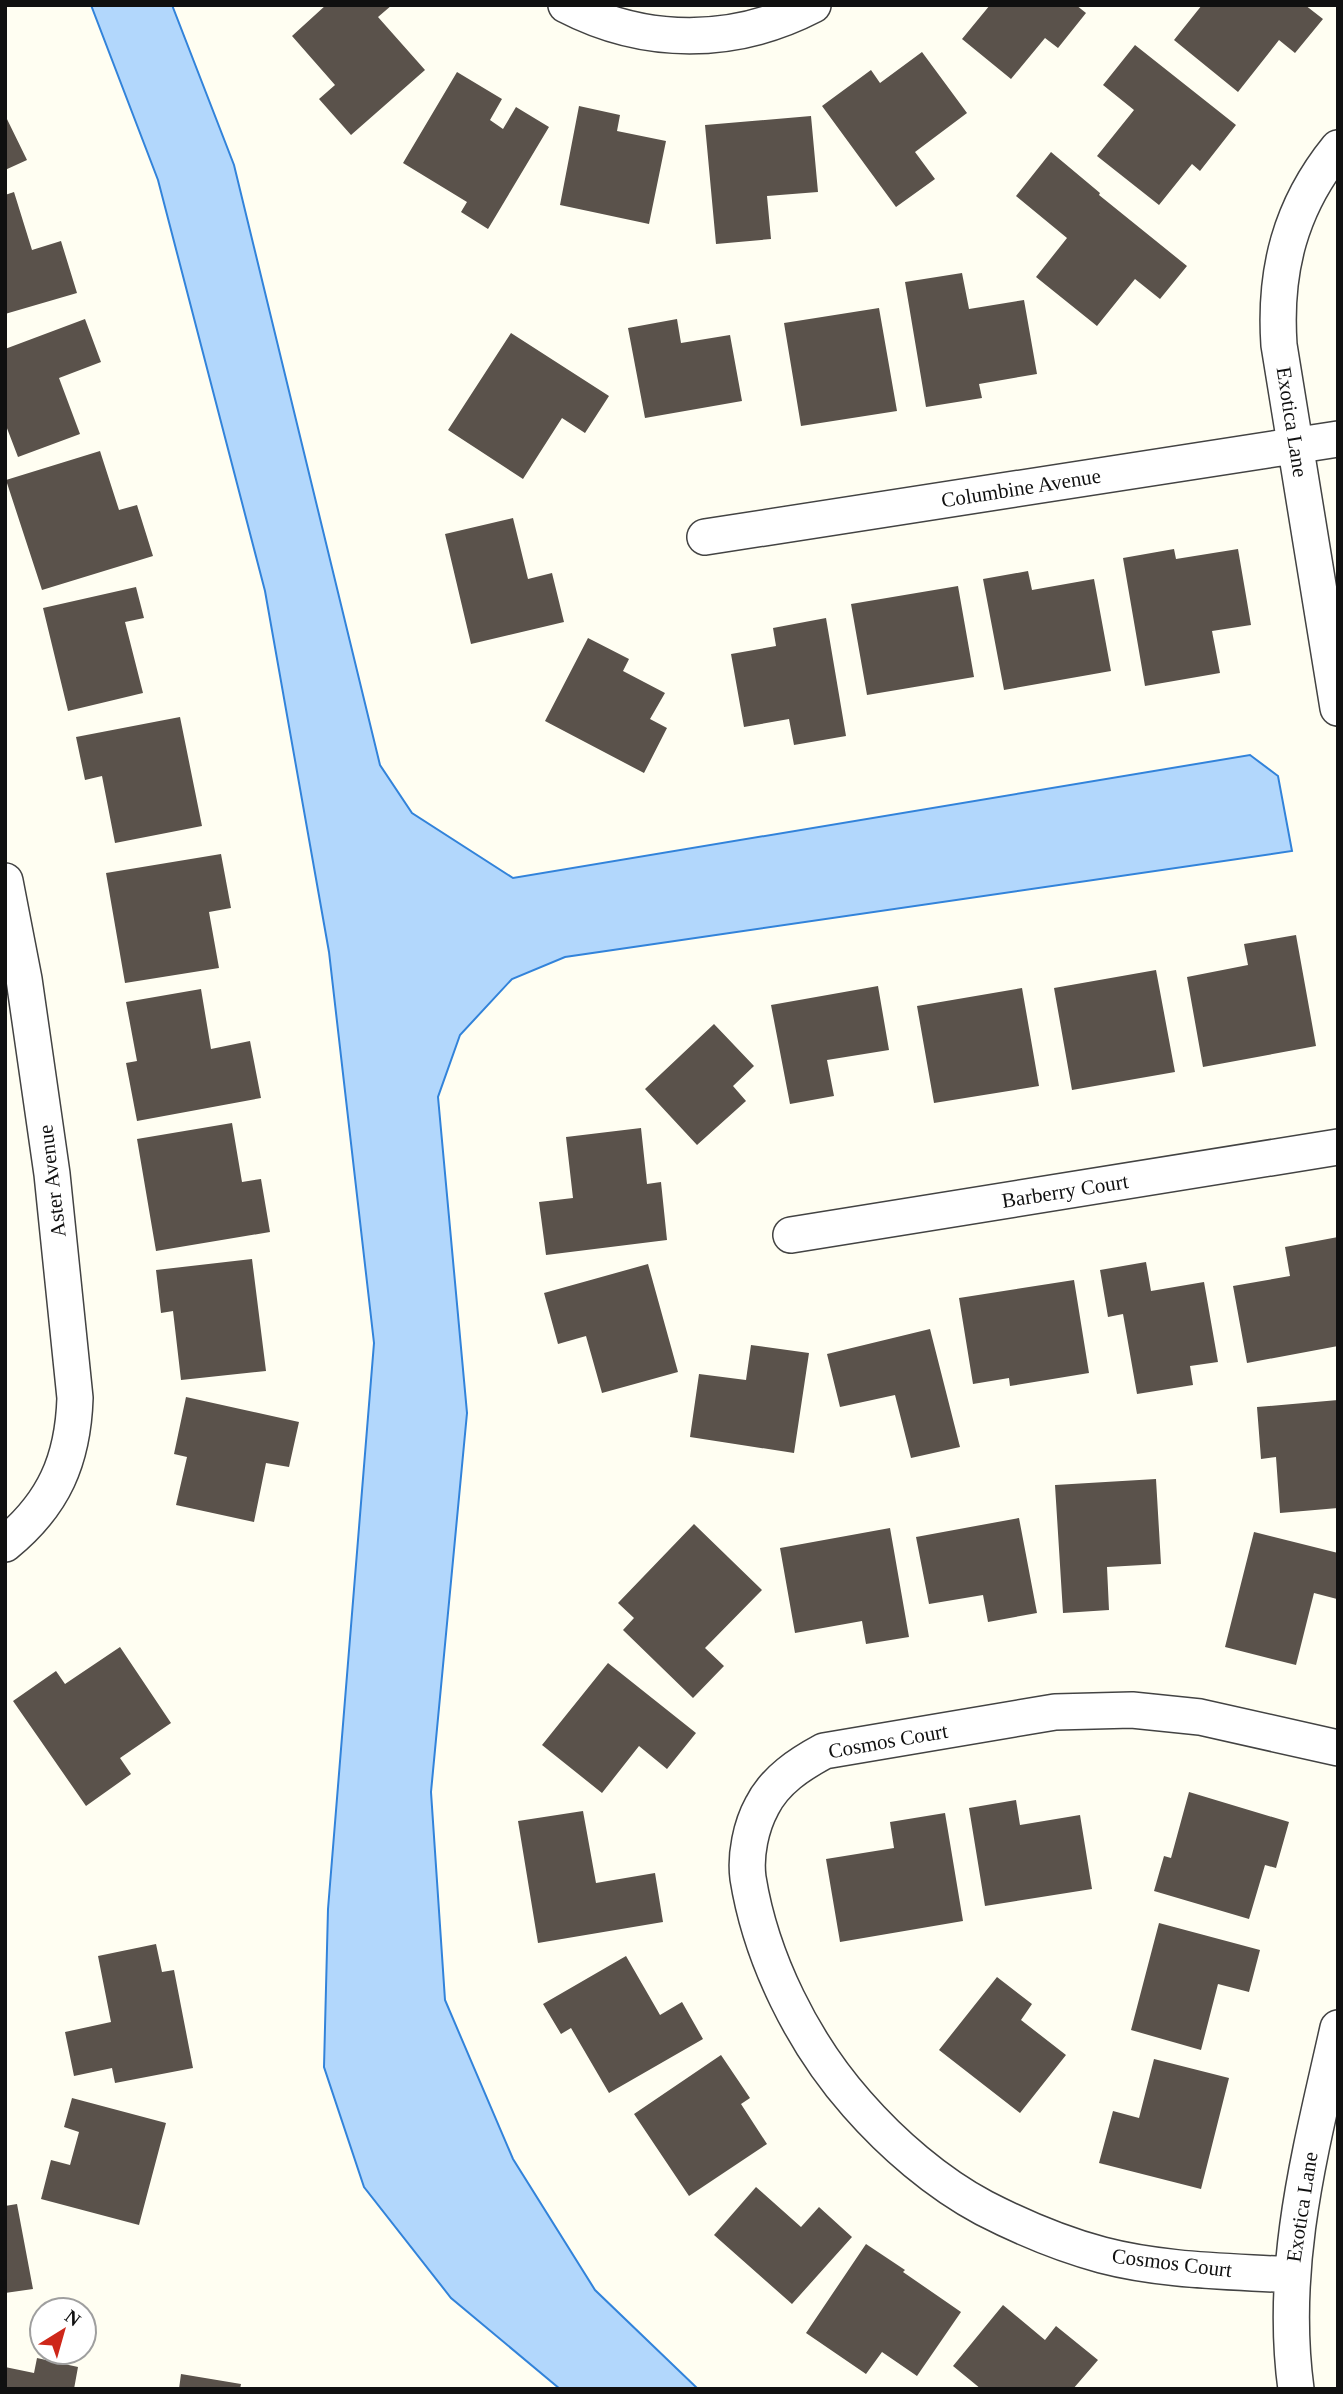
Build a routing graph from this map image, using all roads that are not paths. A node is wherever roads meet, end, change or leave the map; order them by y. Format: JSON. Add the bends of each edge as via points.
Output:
{"nodes":[{"id":1,"x":566,"y":5,"type":"edge"},
{"id":2,"x":813,"y":5,"type":"edge"},
{"id":3,"x":1338,"y":148,"type":"edge"},
{"id":4,"x":1338,"y":439,"type":"edge"},
{"id":5,"x":1295,"y":444,"type":"junction"},
{"id":6,"x":705,"y":537,"type":"dead end"},
{"id":7,"x":1338,"y":708,"type":"edge"},
{"id":8,"x":5,"y":881,"type":"edge"},
{"id":9,"x":15,"y":980,"type":"edge"},
{"id":10,"x":1338,"y":1147,"type":"edge"},
{"id":11,"x":791,"y":1235,"type":"dead end"},
{"id":12,"x":5,"y":1545,"type":"edge"},
{"id":13,"x":1338,"y":1748,"type":"edge"},
{"id":14,"x":1338,"y":2028,"type":"edge"},
{"id":15,"x":1291,"y":2275,"type":"junction"},
{"id":16,"x":1296,"y":2389,"type":"edge"}],
"edges":[{"from":1,"to":2,"type":"street","via":[[622,28],[680,37],[739,32]]},
{"from":3,"to":5,"type":"street","name":"Exotica Lane","via":[[1302,202],[1283,258],[1277,316]]},
{"from":4,"to":5,"type":"street","name":"Columbine Avenue"},
{"from":5,"to":6,"type":"street","name":"Columbine Avenue"},
{"from":5,"to":7,"type":"street","name":"Exotica Lane"},
{"from":8,"to":9,"type":"street","name":"Aster Avenue"},
{"from":9,"to":12,"type":"street","name":"Aster Avenue","via":[[52,1174],[75,1398],[70,1446],[57,1482],[43,1507]]},
{"from":10,"to":11,"type":"street","name":"Barberry Court"},
{"from":13,"to":15,"type":"street","name":"Cosmos Court","via":[[1200,1717],[1132,1710],[1055,1712],[824,1751],[799,1764],[778,1783],[762,1806],[748,1848],[748,1876],[762,1935],[786,1995],[818,2052],[902,2150],[982,2207],[1040,2235],[1102,2255],[1166,2267]]},
{"from":14,"to":15,"type":"street","name":"Exotica Lane","via":[[1300,2202]]},
{"from":15,"to":16,"type":"street","name":"Exotica Lane"}]}
